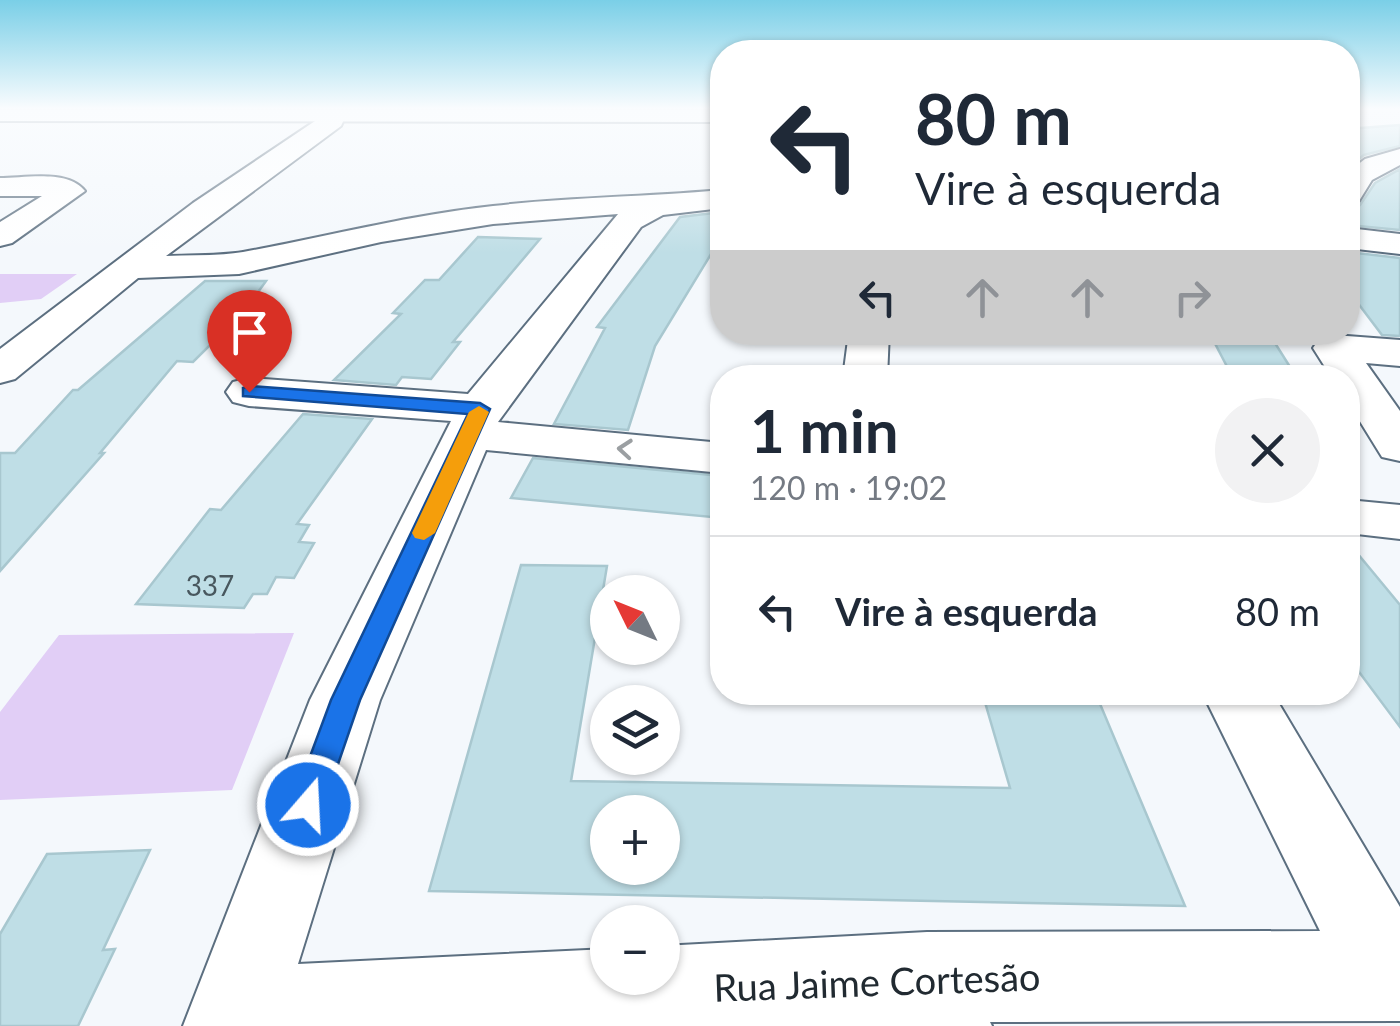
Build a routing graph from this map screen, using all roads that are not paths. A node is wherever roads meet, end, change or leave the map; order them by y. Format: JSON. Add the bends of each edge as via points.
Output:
{"nodes":[{"id":1,"x":275,"y":158,"type":"edge"},
{"id":2,"x":1396,"y":158,"type":"edge"},
{"id":3,"x":1360,"y":174,"type":"edge"},
{"id":4,"x":0,"y":187,"type":"edge"},
{"id":5,"x":710,"y":200,"type":"edge"},
{"id":6,"x":655,"y":207,"type":"junction"},
{"id":7,"x":0,"y":236,"type":"edge"},
{"id":8,"x":1360,"y":239,"type":"edge"},
{"id":9,"x":1400,"y":244,"type":"edge"},
{"id":10,"x":129,"y":268,"type":"junction"},
{"id":11,"x":0,"y":320,"type":"edge"},
{"id":12,"x":64,"y":320,"type":"junction"},
{"id":13,"x":1400,"y":353,"type":"edge"},
{"id":14,"x":1345,"y":365,"type":"edge"},
{"id":15,"x":0,"y":370,"type":"edge"},
{"id":16,"x":1360,"y":387,"type":"edge"},
{"id":17,"x":249,"y":392,"type":"dead end"},
{"id":18,"x":475,"y":422,"type":"junction"},
{"id":19,"x":1400,"y":446,"type":"edge"},
{"id":20,"x":710,"y":456,"type":"edge"},
{"id":21,"x":1360,"y":518,"type":"edge"},
{"id":22,"x":1400,"y":522,"type":"edge"},
{"id":23,"x":1243,"y":705,"type":"edge"},
{"id":24,"x":1395,"y":976,"type":"edge"},
{"id":25,"x":936,"y":1002,"type":"edge"},
{"id":26,"x":233,"y":1020,"type":"edge"}],
"edges":[{"from":1,"to":10,"type":"street"},
{"from":2,"to":3,"type":"street"},
{"from":4,"to":7,"type":"street","via":[[70,191]]},
{"from":5,"to":6,"type":"street"},
{"from":6,"to":10,"type":"street","via":[[492,215],[239,263]]},
{"from":6,"to":18,"type":"street","via":[[630,220]]},
{"from":8,"to":9,"type":"street"},
{"from":10,"to":12,"type":"street"},
{"from":11,"to":12,"type":"street"},
{"from":12,"to":15,"type":"street"},
{"from":13,"to":14,"type":"street","via":[[1334,348]]},
{"from":16,"to":19,"type":"street"},
{"from":17,"to":18,"type":"street"},
{"from":20,"to":18,"type":"street","one_way":true},
{"from":18,"to":26,"type":"street","via":[[345,700]]},
{"from":21,"to":22,"type":"street"},
{"from":23,"to":24,"type":"street"},
{"from":24,"to":25,"type":"street","name":"Rua Jaime Cortesão"},
{"from":25,"to":26,"type":"street","name":"Rua Jaime Cortesão"}]}
